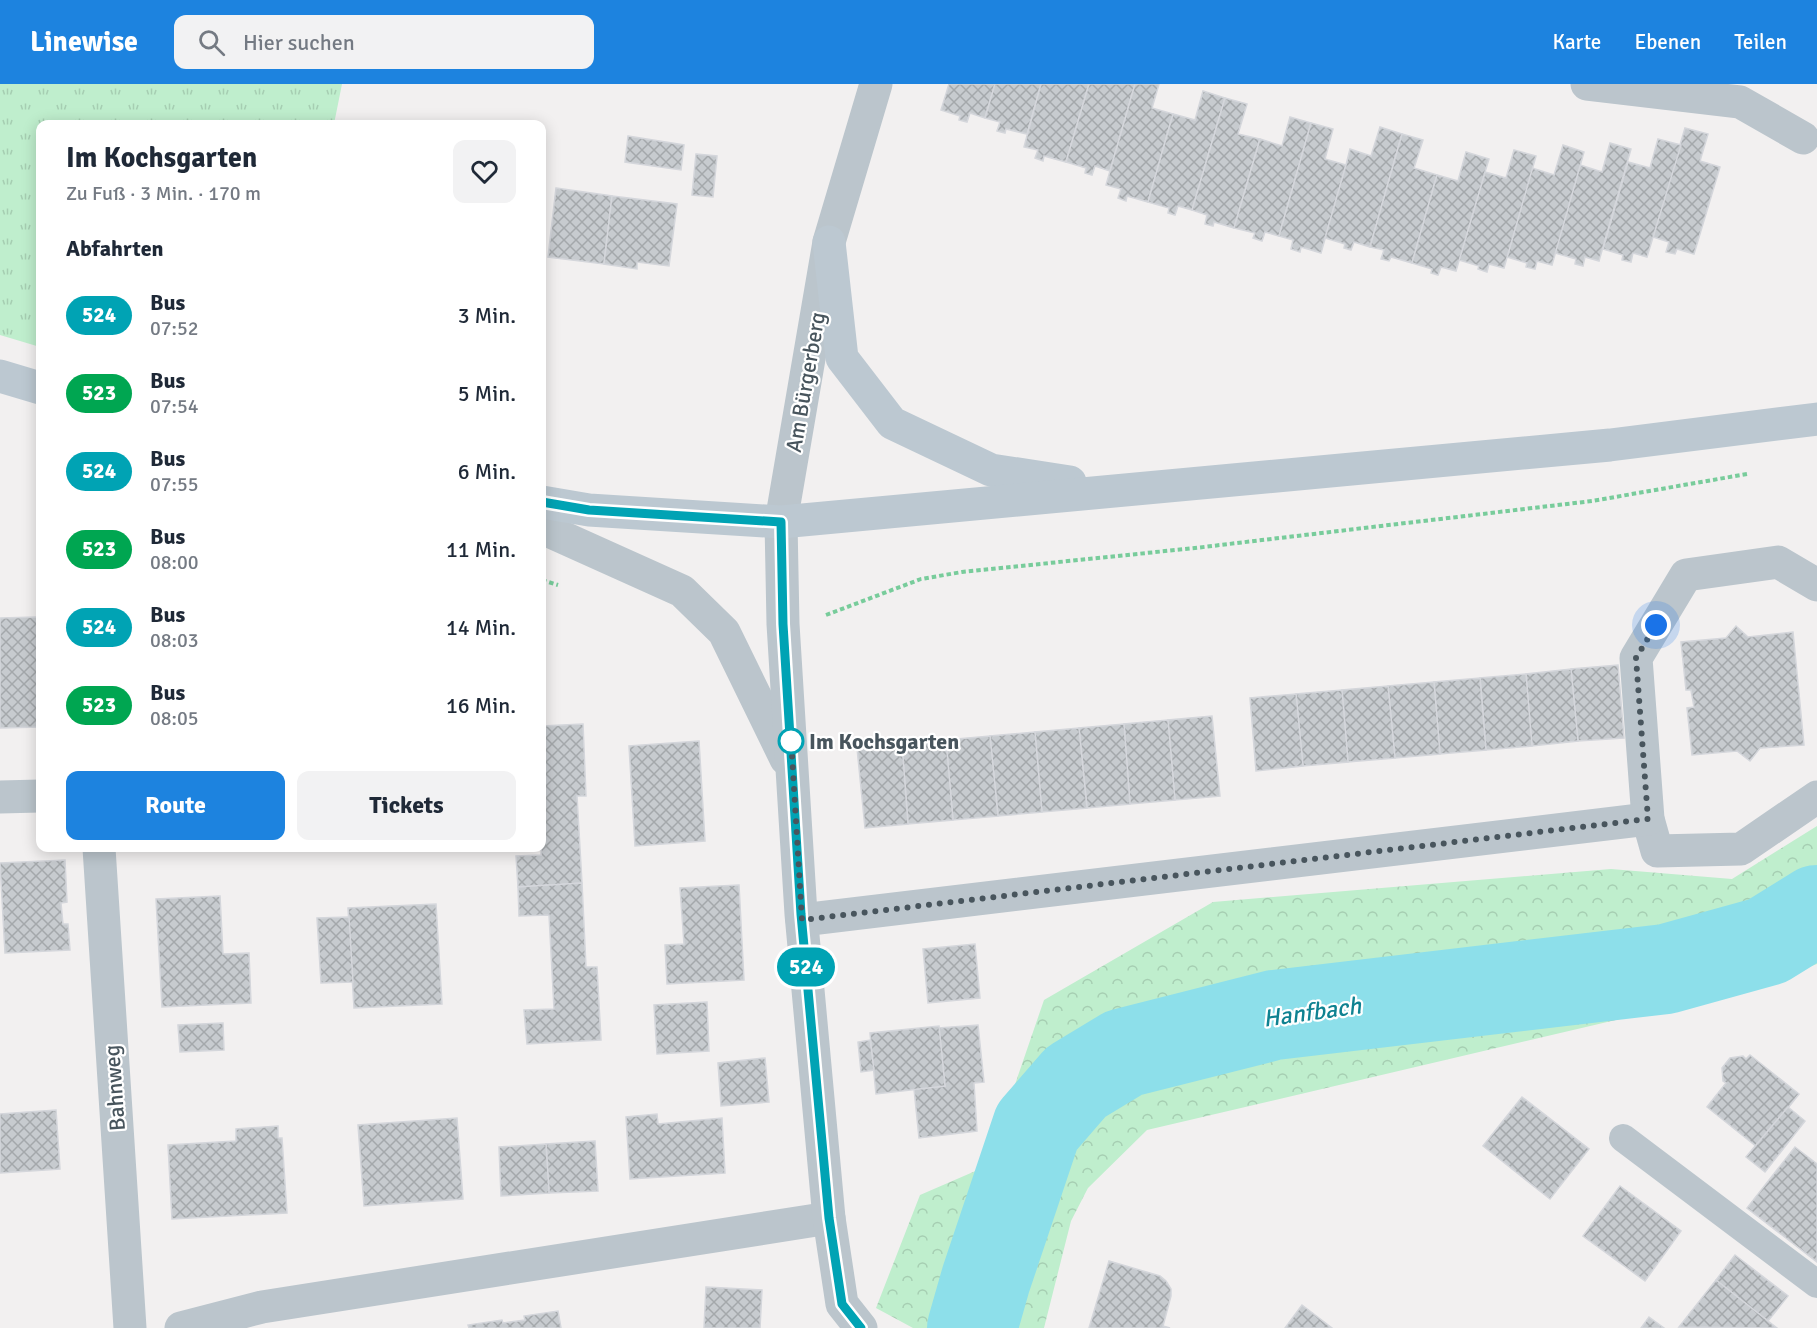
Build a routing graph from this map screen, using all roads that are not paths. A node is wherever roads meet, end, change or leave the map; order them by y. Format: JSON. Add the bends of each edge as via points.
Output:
{"nodes":[{"id":1,"x":876,"y":84,"type":"edge"},
{"id":2,"x":1587,"y":84,"type":"edge"},
{"id":3,"x":1803,"y":138,"type":"dead end"},
{"id":4,"x":828,"y":242,"type":"junction"},
{"id":5,"x":0,"y":376,"type":"edge"},
{"id":6,"x":36,"y":387,"type":"edge"},
{"id":7,"x":1817,"y":419,"type":"edge"},
{"id":8,"x":1122,"y":490,"type":"junction"},
{"id":9,"x":546,"y":503,"type":"edge"},
{"id":10,"x":781,"y":522,"type":"junction"},
{"id":11,"x":546,"y":530,"type":"edge"},
{"id":12,"x":1817,"y":585,"type":"edge"},
{"id":13,"x":792,"y":771,"type":"junction"},
{"id":14,"x":36,"y":796,"type":"edge"},
{"id":15,"x":1817,"y":797,"type":"edge"},
{"id":16,"x":0,"y":798,"type":"edge"},
{"id":17,"x":1648,"y":819,"type":"junction"},
{"id":18,"x":99,"y":852,"type":"edge"},
{"id":19,"x":802,"y":920,"type":"junction"},
{"id":20,"x":1623,"y":1138,"type":"dead end"},
{"id":21,"x":829,"y":1218,"type":"junction"},
{"id":22,"x":1817,"y":1284,"type":"edge"},
{"id":23,"x":130,"y":1328,"type":"edge"},
{"id":24,"x":181,"y":1328,"type":"edge"},
{"id":25,"x":861,"y":1328,"type":"edge"}],
"edges":[{"from":1,"to":4,"type":"street","name":"Am Bürgerberg"},
{"from":2,"to":3,"type":"street","via":[[1740,102]]},
{"from":4,"to":8,"type":"main road","name":"Am Bürgerberg","via":[[842,358],[892,423],[991,470]]},
{"from":4,"to":10,"type":"street","name":"Am Bürgerberg"},
{"from":5,"to":6,"type":"main road"},
{"from":7,"to":8,"type":"main road","via":[[1610,445]]},
{"from":8,"to":10,"type":"main road"},
{"from":9,"to":10,"type":"main road","via":[[589,510]]},
{"from":10,"to":13,"type":"street","name":"Am Bürgerberg"},
{"from":11,"to":13,"type":"street","via":[[682,591],[724,632]]},
{"from":12,"to":17,"type":"street","via":[[1778,562],[1686,575],[1636,658]]},
{"from":13,"to":19,"type":"street","name":"Am Bürgerberg"},
{"from":14,"to":16,"type":"street"},
{"from":15,"to":17,"type":"street","via":[[1741,849],[1657,851]]},
{"from":17,"to":19,"type":"street"},
{"from":18,"to":23,"type":"street","name":"Bahnweg"},
{"from":19,"to":21,"type":"street","name":"Am Bürgerberg"},
{"from":20,"to":22,"type":"lane"},
{"from":21,"to":24,"type":"street","via":[[262,1307]]},
{"from":21,"to":25,"type":"street","name":"Am Bürgerberg","via":[[842,1304]]}]}
